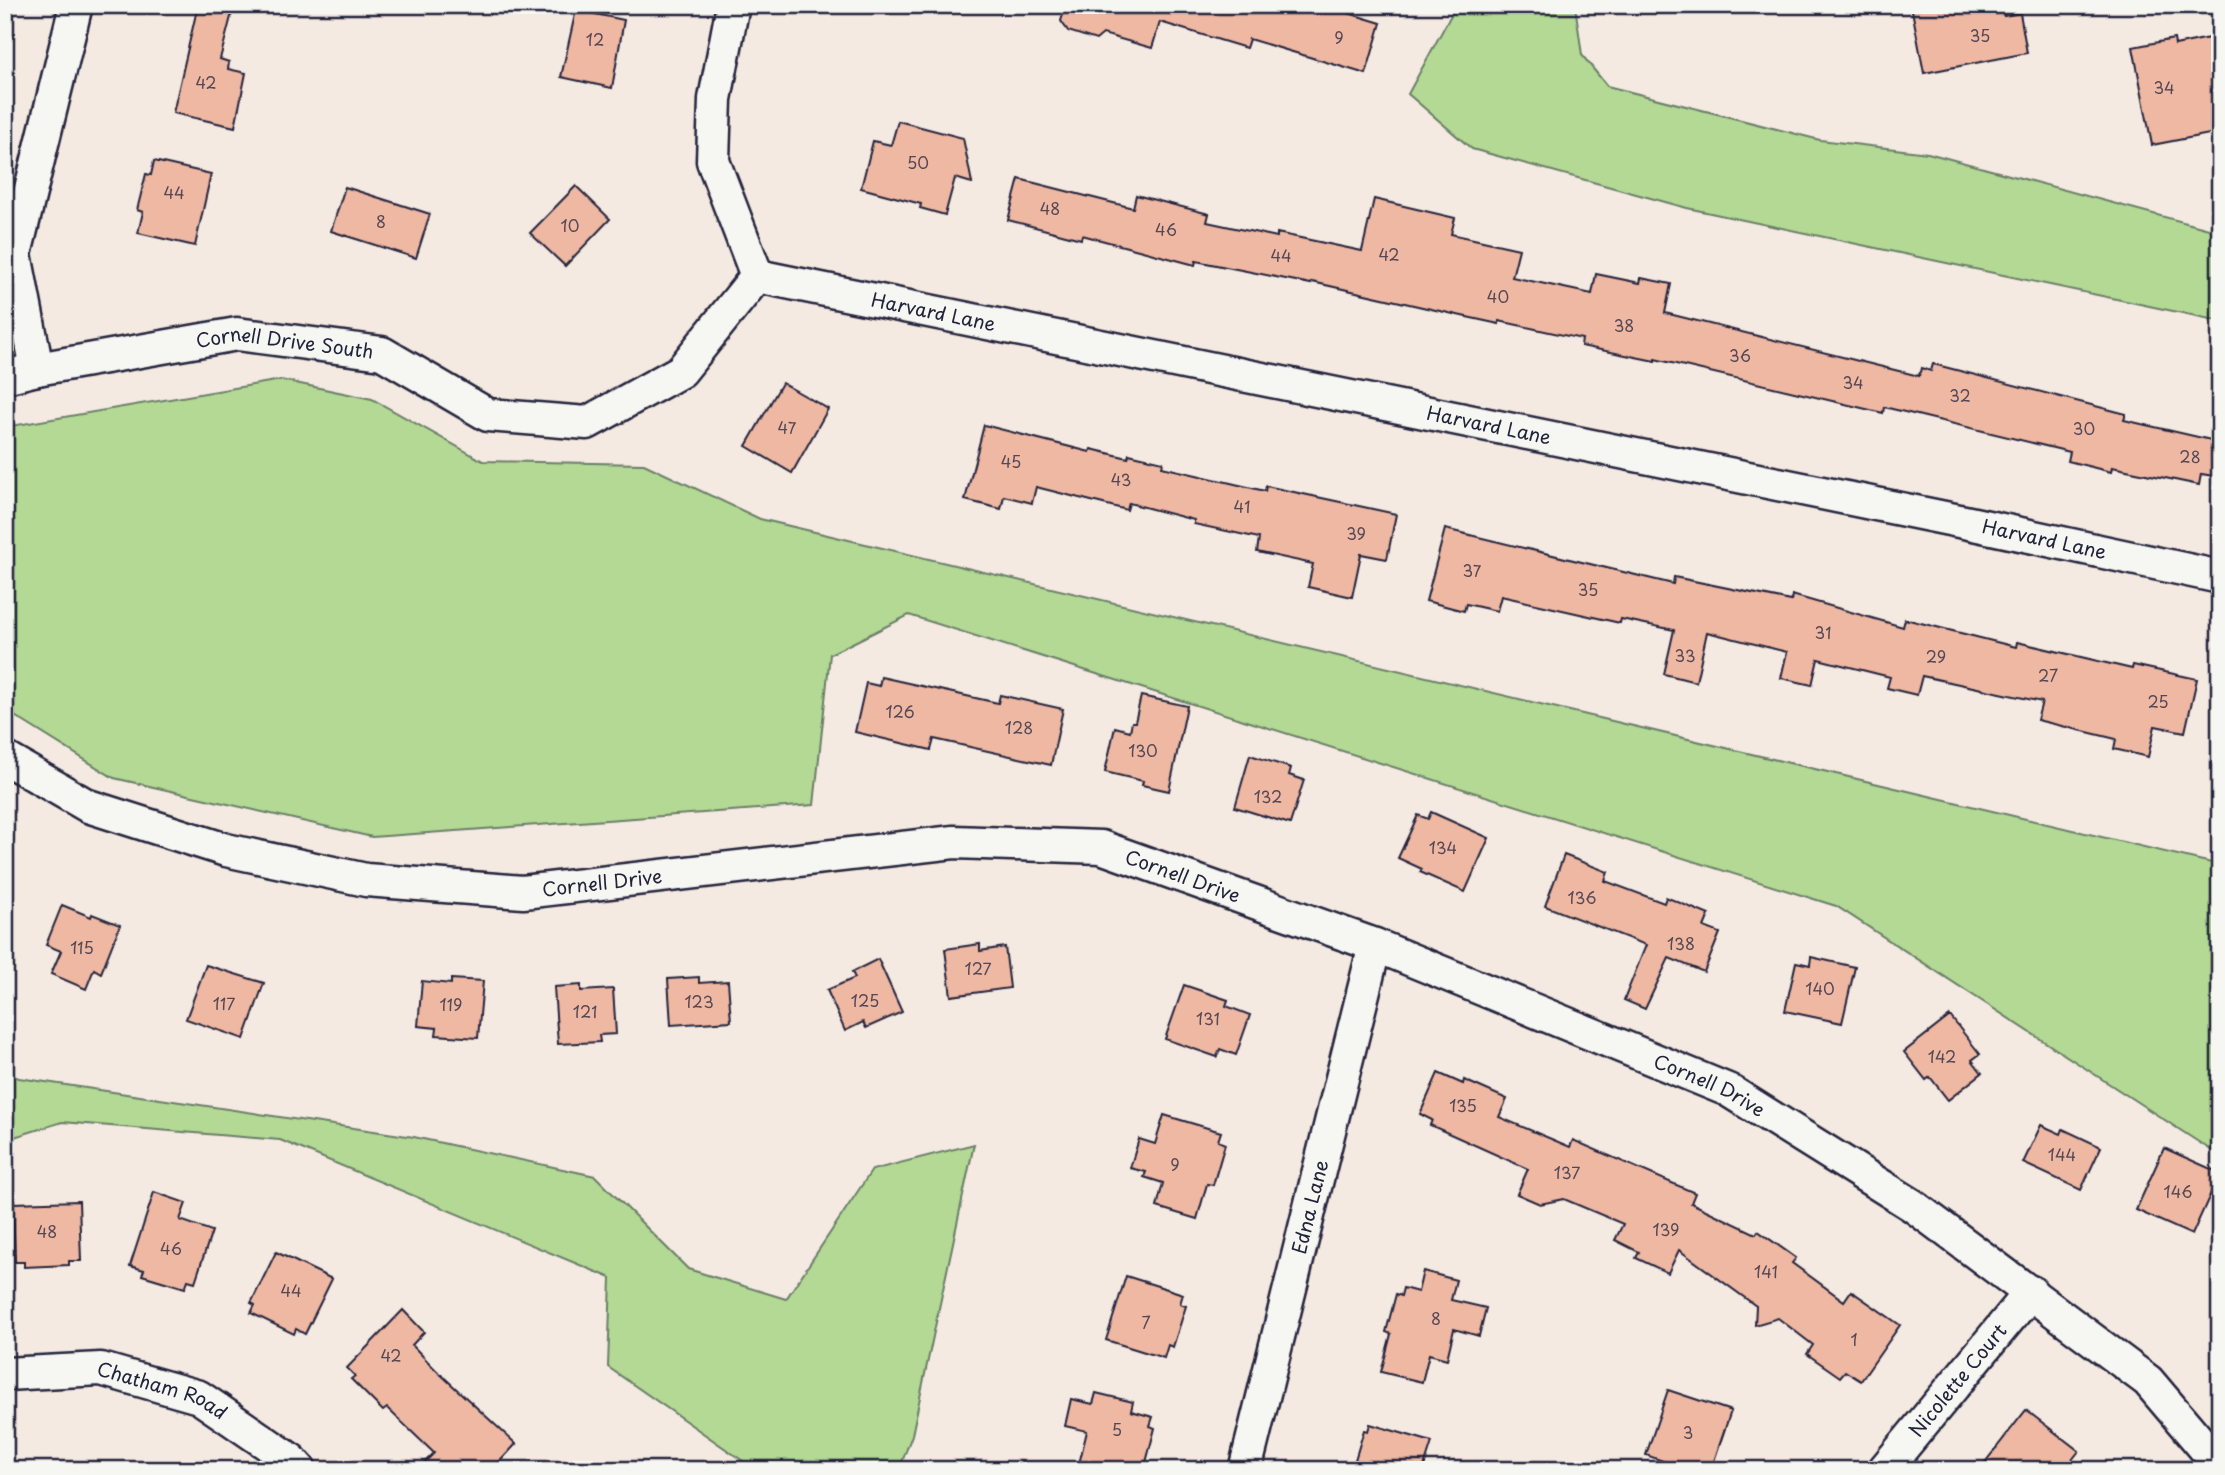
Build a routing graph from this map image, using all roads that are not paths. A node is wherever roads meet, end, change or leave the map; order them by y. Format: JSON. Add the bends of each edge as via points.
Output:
{"nodes":[{"id":1,"x":76,"y":5,"type":"edge"},
{"id":2,"x":733,"y":5,"type":"edge"},
{"id":3,"x":757,"y":276,"type":"junction"},
{"id":4,"x":37,"y":369,"type":"junction"},
{"id":5,"x":5,"y":377,"type":"edge"},
{"id":6,"x":2220,"y":577,"type":"edge"},
{"id":7,"x":5,"y":758,"type":"edge"},
{"id":8,"x":1376,"y":945,"type":"junction"},
{"id":9,"x":2031,"y":1292,"type":"junction"},
{"id":10,"x":5,"y":1374,"type":"edge"},
{"id":11,"x":2220,"y":1466,"type":"edge"},
{"id":12,"x":300,"y":1470,"type":"edge"},
{"id":13,"x":1245,"y":1470,"type":"edge"},
{"id":14,"x":1884,"y":1470,"type":"edge"}],
"edges":[{"from":1,"to":4,"type":"street","via":[[15,254]]},
{"from":2,"to":3,"type":"street","via":[[715,99],[713,160]]},
{"from":3,"to":4,"type":"street","name":"Cornell Drive South","via":[[681,371],[587,423],[488,415],[382,353],[237,334]]},
{"from":3,"to":6,"type":"street","name":"Harvard Lane"},
{"from":4,"to":5,"type":"street","name":"Cornell Drive South"},
{"from":7,"to":8,"type":"street","name":"Cornell Drive","via":[[88,806],[226,849],[366,880],[523,892],[954,842],[1101,847]]},
{"from":8,"to":9,"type":"street","name":"Cornell Drive","via":[[1728,1090],[1912,1205]]},
{"from":8,"to":13,"type":"street","name":"Edna Lane"},
{"from":9,"to":11,"type":"street","name":"Cornell Drive","via":[[2148,1381]]},
{"from":9,"to":14,"type":"street","name":"Nicolette Court"},
{"from":10,"to":12,"type":"street","name":"Chatham Road","via":[[101,1369],[199,1397]]}]}
